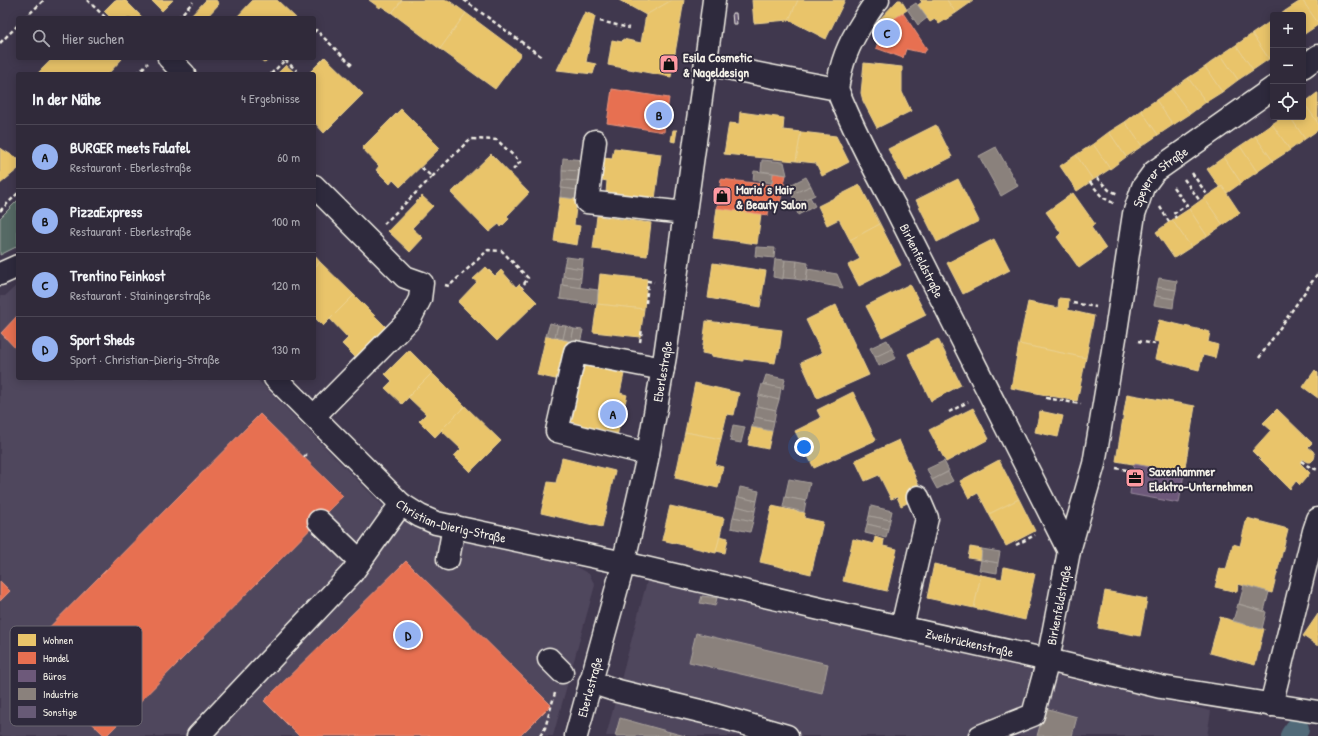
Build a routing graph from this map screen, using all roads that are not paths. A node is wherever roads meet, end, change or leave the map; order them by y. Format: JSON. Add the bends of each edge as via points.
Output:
{"nodes":[{"id":1,"x":714,"y":0,"type":"edge"},
{"id":2,"x":878,"y":0,"type":"edge"},
{"id":3,"x":1318,"y":56,"type":"edge"},
{"id":4,"x":171,"y":60,"type":"edge"},
{"id":5,"x":706,"y":64,"type":"junction"},
{"id":6,"x":1306,"y":65,"type":"edge"},
{"id":7,"x":182,"y":72,"type":"edge"},
{"id":8,"x":837,"y":89,"type":"junction"},
{"id":9,"x":1270,"y":90,"type":"edge"},
{"id":10,"x":595,"y":141,"type":"dead end"},
{"id":11,"x":316,"y":188,"type":"edge"},
{"id":12,"x":685,"y":213,"type":"junction"},
{"id":13,"x":16,"y":267,"type":"edge"},
{"id":14,"x":0,"y":274,"type":"edge"},
{"id":15,"x":1119,"y":311,"type":"joint"},
{"id":16,"x":663,"y":369,"type":"junction"},
{"id":17,"x":277,"y":380,"type":"edge"},
{"id":18,"x":314,"y":416,"type":"junction"},
{"id":19,"x":648,"y":454,"type":"junction"},
{"id":20,"x":918,"y":497,"type":"dead end"},
{"id":21,"x":401,"y":504,"type":"junction"},
{"id":22,"x":1318,"y":519,"type":"edge"},
{"id":23,"x":319,"y":521,"type":"dead end"},
{"id":24,"x":454,"y":526,"type":"junction"},
{"id":25,"x":1069,"y":551,"type":"junction"},
{"id":26,"x":448,"y":559,"type":"dead end"},
{"id":27,"x":360,"y":561,"type":"junction"},
{"id":28,"x":624,"y":563,"type":"junction"},
{"id":29,"x":902,"y":627,"type":"junction"},
{"id":30,"x":1048,"y":660,"type":"junction"},
{"id":31,"x":590,"y":682,"type":"junction"},
{"id":32,"x":1271,"y":705,"type":"junction"},
{"id":33,"x":1318,"y":712,"type":"edge"},
{"id":34,"x":198,"y":736,"type":"edge"},
{"id":35,"x":576,"y":736,"type":"edge"},
{"id":36,"x":787,"y":736,"type":"edge"},
{"id":37,"x":980,"y":736,"type":"edge"}],
"edges":[{"from":1,"to":5,"type":"street","name":"Eberlestraße"},
{"from":2,"to":8,"type":"street","via":[[850,43]]},
{"from":3,"to":6,"type":"street"},
{"from":4,"to":7,"type":"street"},
{"from":5,"to":8,"type":"street"},
{"from":5,"to":12,"type":"street","name":"Eberlestraße"},
{"from":8,"to":25,"type":"street","name":"Birkenfeldstraße","via":[[867,156]]},
{"from":9,"to":15,"type":"street","name":"Speyerer Straße","via":[[1154,172],[1143,187],[1134,214]]},
{"from":10,"to":12,"type":"street","via":[[587,202]]},
{"from":11,"to":18,"type":"street","via":[[405,277],[422,283],[420,299],[410,319]]},
{"from":12,"to":16,"type":"street","name":"Eberlestraße"},
{"from":13,"to":14,"type":"street"},
{"from":15,"to":25,"type":"street","name":"Birkenfeldstraße","via":[[1094,464]]},
{"from":16,"to":19,"type":"street","name":"Eberlestraße"},
{"from":16,"to":19,"type":"street","via":[[574,352],[557,431]]},
{"from":17,"to":18,"type":"street","name":"Christian-Dierig-Straße"},
{"from":18,"to":21,"type":"street","name":"Christian-Dierig-Straße"},
{"from":19,"to":28,"type":"street","name":"Eberlestraße"},
{"from":20,"to":29,"type":"street","via":[[927,518]]},
{"from":21,"to":24,"type":"street","name":"Christian-Dierig-Straße","via":[[420,516]]},
{"from":21,"to":27,"type":"street"},
{"from":22,"to":32,"type":"street"},
{"from":23,"to":27,"type":"street"},
{"from":24,"to":26,"type":"street"},
{"from":24,"to":28,"type":"street","name":"Christian-Dierig-Straße"},
{"from":25,"to":30,"type":"street","name":"Birkenfeldstraße"},
{"from":27,"to":34,"type":"street","via":[[352,573]]},
{"from":28,"to":29,"type":"street","name":"Zweibrückenstraße"},
{"from":28,"to":31,"type":"street","name":"Eberlestraße"},
{"from":29,"to":30,"type":"street","name":"Zweibrückenstraße"},
{"from":30,"to":32,"type":"street","name":"Zweibrückenstraße","via":[[1161,686]]},
{"from":30,"to":37,"type":"street","name":"Birkenfeldstraße","via":[[1033,715]]},
{"from":31,"to":35,"type":"street","name":"Eberlestraße"},
{"from":31,"to":36,"type":"street"},
{"from":32,"to":33,"type":"street","name":"Zweibrückenstraße"}]}
